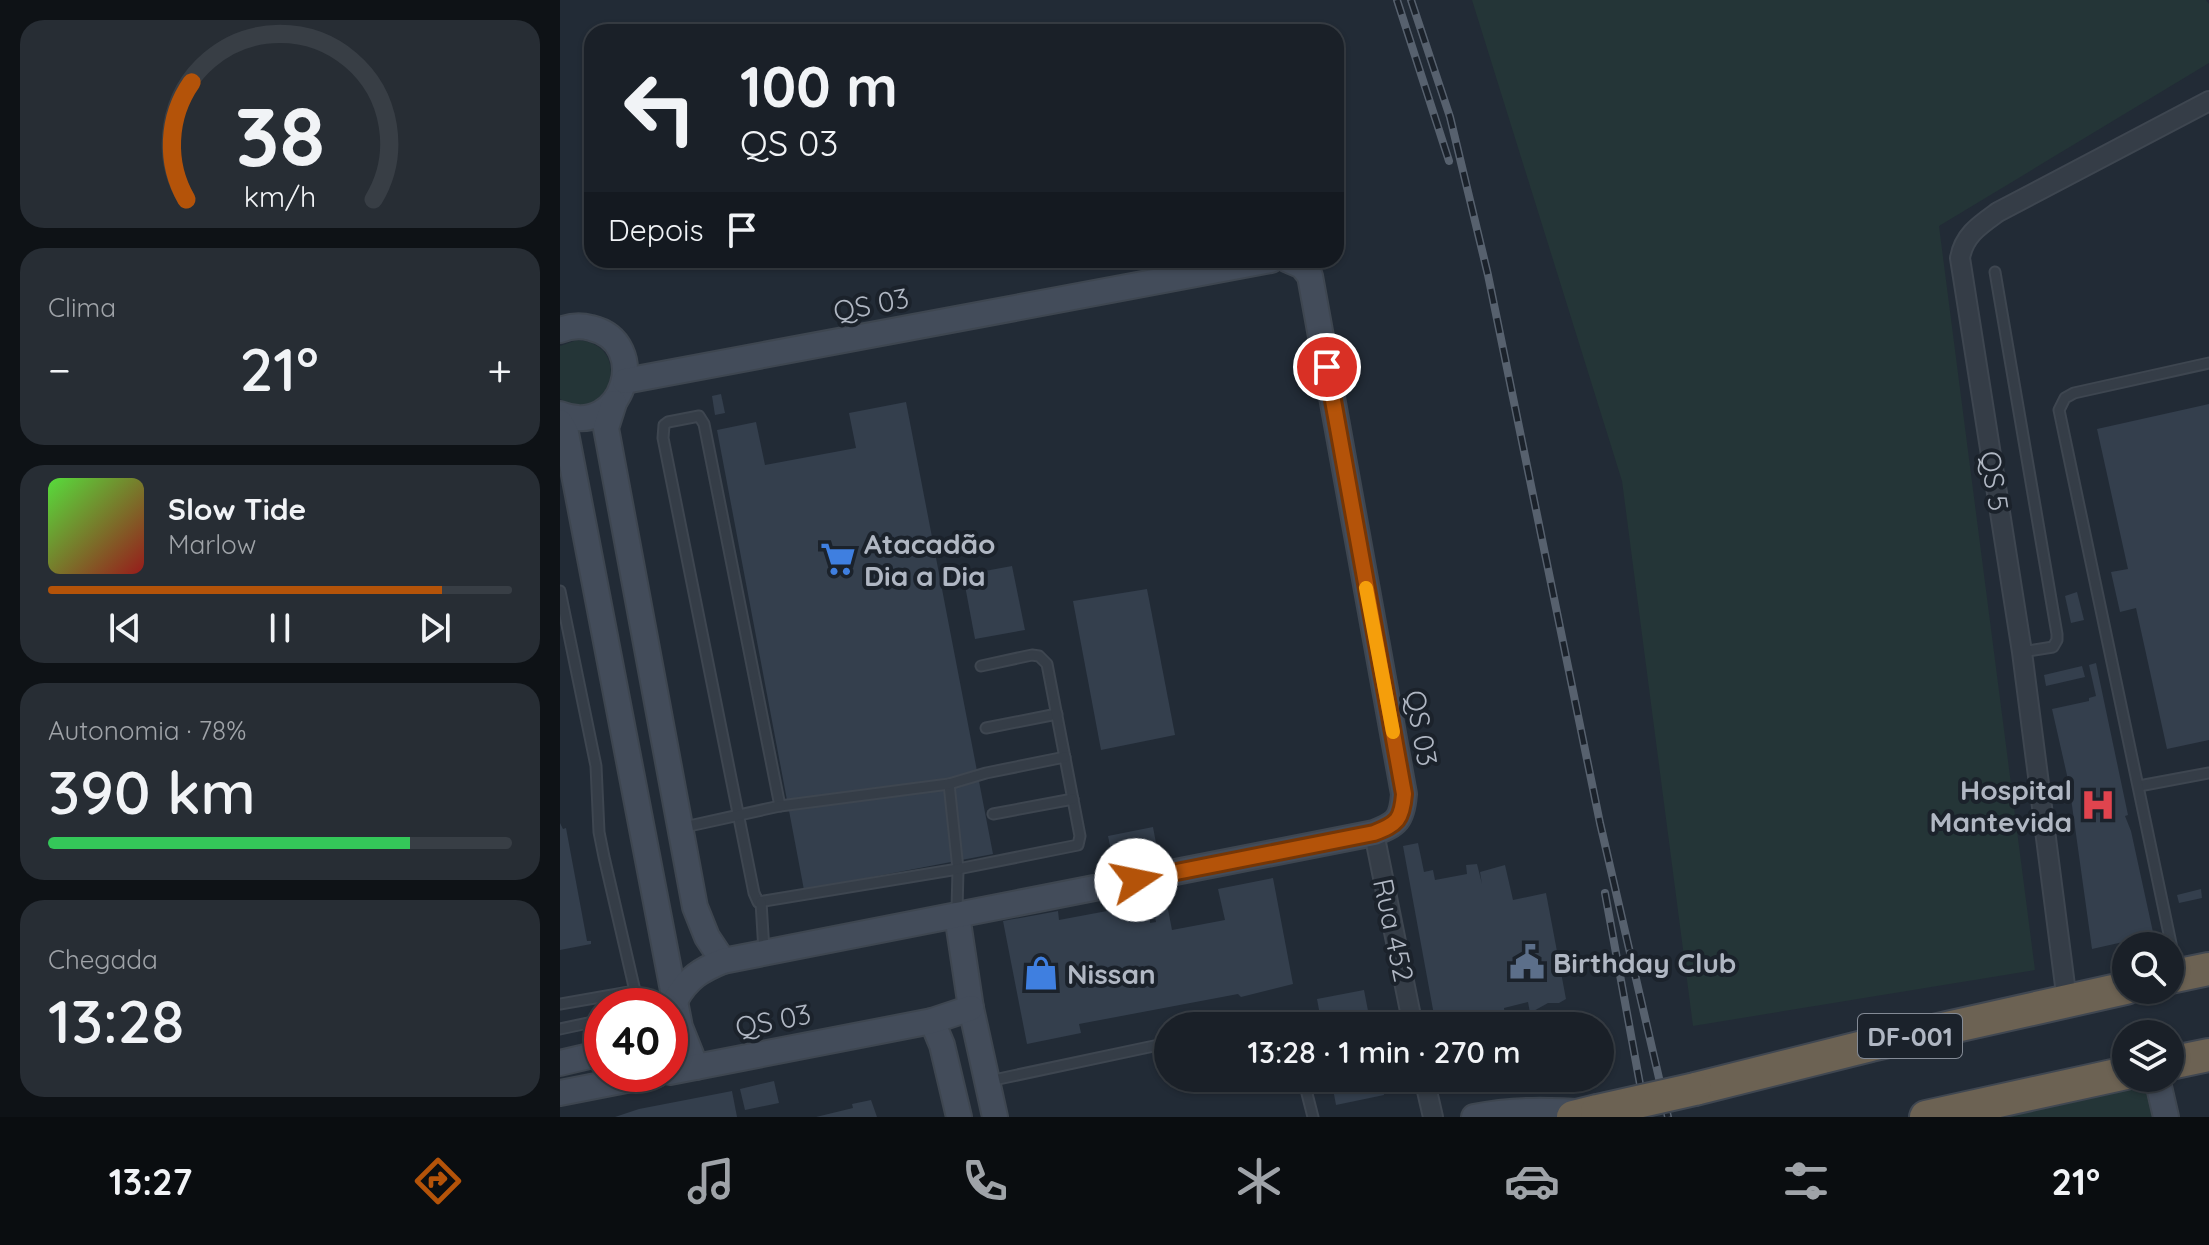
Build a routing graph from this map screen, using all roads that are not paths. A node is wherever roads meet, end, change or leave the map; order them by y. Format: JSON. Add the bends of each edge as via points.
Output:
{"nodes":[{"id":1,"x":2209,"y":101,"type":"edge"},
{"id":2,"x":1231,"y":268,"type":"edge"},
{"id":3,"x":1304,"y":268,"type":"edge"},
{"id":4,"x":1995,"y":272,"type":"dead end"},
{"id":5,"x":560,"y":330,"type":"edge"},
{"id":6,"x":2209,"y":363,"type":"edge"},
{"id":7,"x":619,"y":392,"type":"junction"},
{"id":8,"x":560,"y":414,"type":"edge"},
{"id":9,"x":560,"y":422,"type":"edge"},
{"id":10,"x":560,"y":591,"type":"edge"},
{"id":11,"x":2022,"y":652,"type":"junction"},
{"id":12,"x":981,"y":666,"type":"dead end"},
{"id":13,"x":1057,"y":714,"type":"junction"},
{"id":14,"x":986,"y":728,"type":"dead end"},
{"id":15,"x":664,"y":740,"type":"junction"},
{"id":16,"x":624,"y":743,"type":"junction"},
{"id":17,"x":1065,"y":757,"type":"junction"},
{"id":18,"x":2209,"y":773,"type":"edge"},
{"id":19,"x":949,"y":784,"type":"junction"},
{"id":20,"x":2139,"y":786,"type":"junction"},
{"id":21,"x":1073,"y":799,"type":"junction"},
{"id":22,"x":780,"y":806,"type":"junction"},
{"id":23,"x":993,"y":814,"type":"dead end"},
{"id":24,"x":739,"y":817,"type":"junction"},
{"id":25,"x":680,"y":828,"type":"junction"},
{"id":26,"x":1374,"y":833,"type":"junction"},
{"id":27,"x":958,"y":869,"type":"junction"},
{"id":28,"x":761,"y":902,"type":"junction"},
{"id":29,"x":957,"y":915,"type":"junction"},
{"id":30,"x":765,"y":953,"type":"junction"},
{"id":31,"x":723,"y":961,"type":"junction"},
{"id":32,"x":2186,"y":974,"type":"edge"},
{"id":33,"x":634,"y":988,"type":"edge"},
{"id":34,"x":674,"y":988,"type":"edge"},
{"id":35,"x":682,"y":988,"type":"edge"},
{"id":36,"x":2112,"y":991,"type":"edge"},
{"id":37,"x":584,"y":1000,"type":"edge"},
{"id":38,"x":2067,"y":1001,"type":"junction"},
{"id":39,"x":560,"y":1004,"type":"edge"},
{"id":40,"x":971,"y":1008,"type":"junction"},
{"id":41,"x":1410,"y":1012,"type":"edge"},
{"id":42,"x":932,"y":1021,"type":"junction"},
{"id":43,"x":584,"y":1024,"type":"edge"},
{"id":44,"x":560,"y":1029,"type":"edge"},
{"id":45,"x":1154,"y":1046,"type":"edge"},
{"id":46,"x":688,"y":1053,"type":"edge"},
{"id":47,"x":2209,"y":1055,"type":"edge"},
{"id":48,"x":584,"y":1057,"type":"edge"},
{"id":49,"x":2184,"y":1060,"type":"edge"},
{"id":50,"x":560,"y":1063,"type":"edge"},
{"id":51,"x":696,"y":1067,"type":"junction"},
{"id":52,"x":688,"y":1069,"type":"edge"},
{"id":53,"x":2112,"y":1076,"type":"edge"},
{"id":54,"x":989,"y":1081,"type":"junction"},
{"id":55,"x":584,"y":1088,"type":"edge"},
{"id":56,"x":1307,"y":1092,"type":"edge"},
{"id":57,"x":1427,"y":1092,"type":"edge"},
{"id":58,"x":2160,"y":1092,"type":"edge"},
{"id":59,"x":560,"y":1093,"type":"edge"},
{"id":60,"x":1587,"y":1114,"type":"edge"},
{"id":61,"x":994,"y":1116,"type":"edge"},
{"id":62,"x":959,"y":1117,"type":"edge"},
{"id":63,"x":1313,"y":1117,"type":"edge"},
{"id":64,"x":1433,"y":1117,"type":"edge"},
{"id":65,"x":1474,"y":1117,"type":"edge"},
{"id":66,"x":1926,"y":1117,"type":"edge"},
{"id":67,"x":2166,"y":1117,"type":"edge"}],
"edges":[{"from":1,"to":11,"type":"street","name":"QS 5","via":[[1998,212],[1962,246],[1965,296]]},
{"from":2,"to":7,"type":"main road","name":"QS 03"},
{"from":3,"to":26,"type":"main road","name":"QS 03","via":[[1310,276],[1404,794],[1395,825]]},
{"from":4,"to":11,"type":"lane","via":[[2057,634],[2053,647]]},
{"from":5,"to":7,"type":"main road","via":[[582,326],[610,338],[625,365]]},
{"from":6,"to":20,"type":"lane","via":[[2074,393],[2059,410]]},
{"from":7,"to":8,"type":"main road","name":"QS 03","via":[[601,413],[586,419]]},
{"from":7,"to":15,"type":"main road","via":[[606,428]]},
{"from":9,"to":16,"type":"main road"},
{"from":10,"to":33,"type":"lane","via":[[596,766],[599,832]]},
{"from":11,"to":38,"type":"street","name":"QS 5"},
{"from":12,"to":13,"type":"lane","via":[[1039,656],[1047,664]]},
{"from":13,"to":14,"type":"lane"},
{"from":13,"to":17,"type":"lane"},
{"from":15,"to":16,"type":"main road","via":[[640,748]]},
{"from":15,"to":25,"type":"main road"},
{"from":16,"to":34,"type":"main road"},
{"from":17,"to":19,"type":"lane"},
{"from":17,"to":21,"type":"lane"},
{"from":18,"to":20,"type":"lane"},
{"from":19,"to":22,"type":"lane"},
{"from":19,"to":27,"type":"lane"},
{"from":20,"to":32,"type":"lane"},
{"from":21,"to":23,"type":"lane"},
{"from":21,"to":27,"type":"lane","via":[[1078,845]]},
{"from":22,"to":24,"type":"lane"},
{"from":22,"to":24,"type":"lane","via":[[704,424],[699,416],[668,422],[663,438]]},
{"from":24,"to":25,"type":"lane"},
{"from":24,"to":28,"type":"lane","via":[[754,893]]},
{"from":25,"to":31,"type":"main road","via":[[695,907]]},
{"from":26,"to":29,"type":"main road"},
{"from":26,"to":41,"type":"street","name":"Rua 452"},
{"from":27,"to":28,"type":"lane"},
{"from":27,"to":29,"type":"lane"},
{"from":28,"to":30,"type":"lane"},
{"from":29,"to":30,"type":"main road"},
{"from":29,"to":40,"type":"main road"},
{"from":30,"to":31,"type":"main road"},
{"from":31,"to":35,"type":"main road","via":[[700,971]]},
{"from":36,"to":38,"type":"highway","number":"DF-001"},
{"from":37,"to":39,"type":"lane"},
{"from":38,"to":60,"type":"highway","number":"DF-001","bridge":true},
{"from":40,"to":42,"type":"main road","name":"QS 03"},
{"from":40,"to":54,"type":"main road"},
{"from":42,"to":51,"type":"main road","name":"QS 03"},
{"from":42,"to":62,"type":"main road"},
{"from":43,"to":44,"type":"lane"},
{"from":45,"to":54,"type":"lane"},
{"from":46,"to":51,"type":"main road"},
{"from":47,"to":49,"type":"highway"},
{"from":48,"to":50,"type":"main road"},
{"from":51,"to":52,"type":"main road","name":"QS 03"},
{"from":53,"to":66,"type":"highway"},
{"from":54,"to":61,"type":"main road"},
{"from":55,"to":59,"type":"main road"},
{"from":56,"to":63,"type":"lane"},
{"from":57,"to":64,"type":"street"},
{"from":58,"to":67,"type":"main road"},
{"from":60,"to":65,"type":"main road","via":[[1507,1110]]}]}
